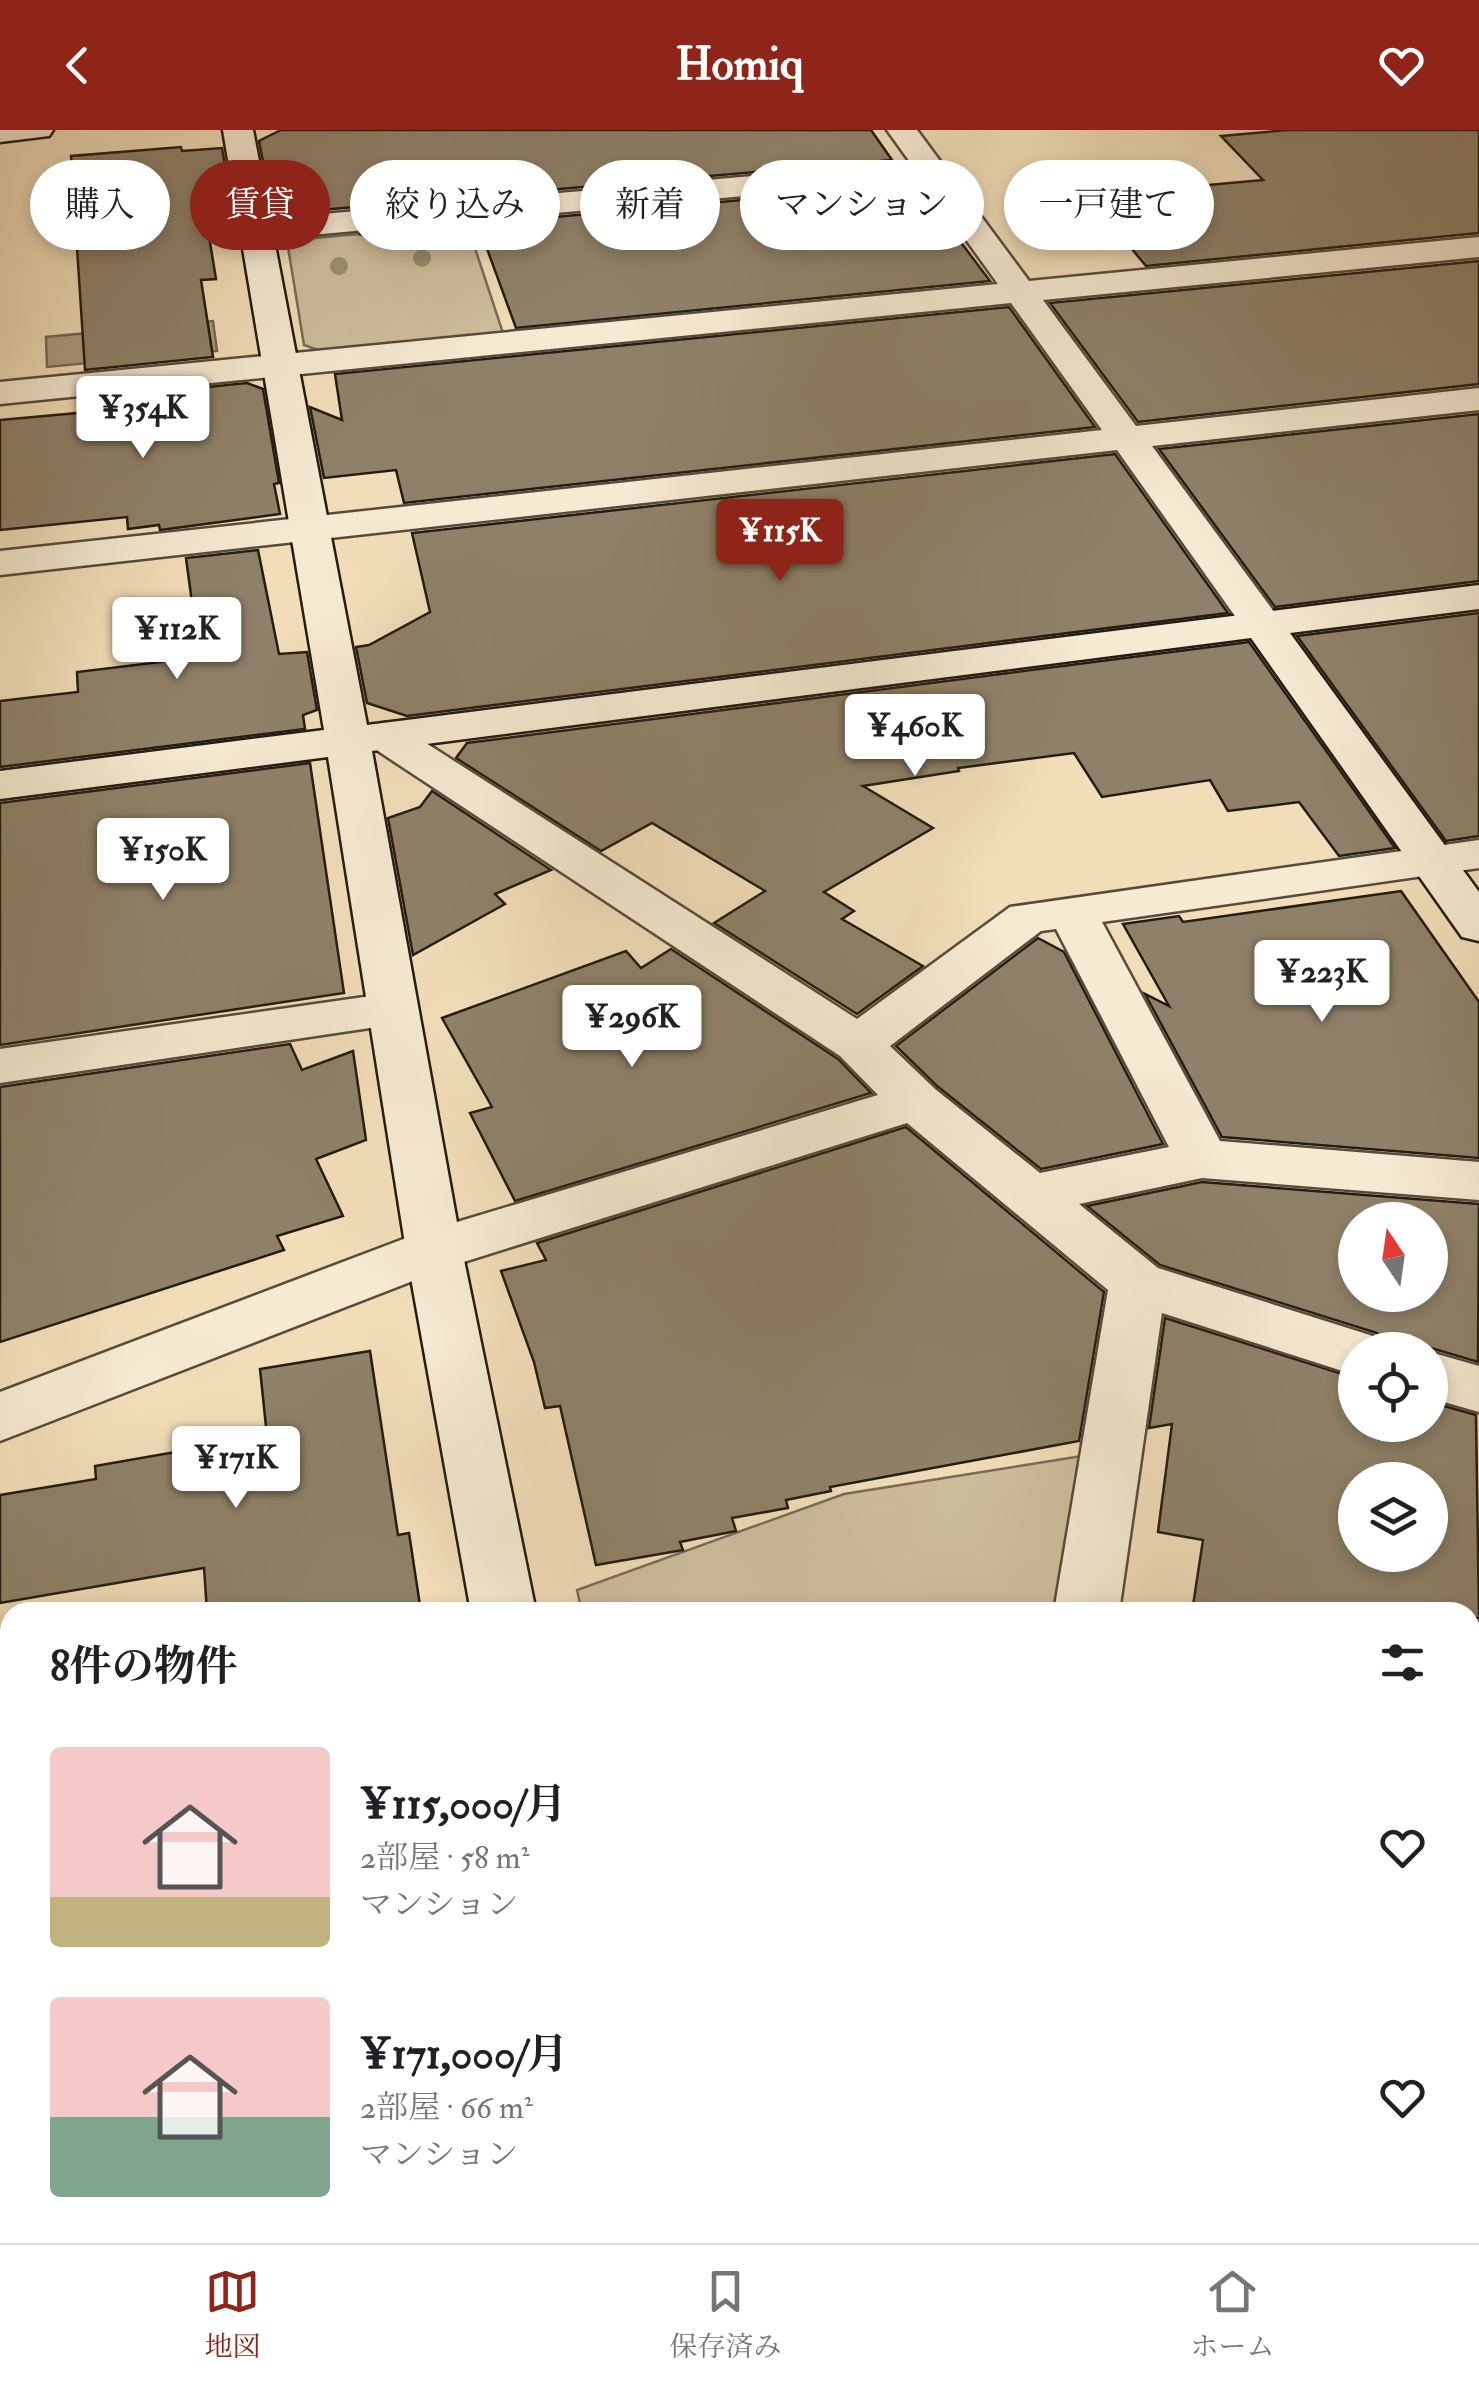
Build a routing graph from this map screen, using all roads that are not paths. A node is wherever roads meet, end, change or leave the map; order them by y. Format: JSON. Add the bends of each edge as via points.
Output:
{"nodes":[{"id":1,"x":38,"y":130,"type":"edge"},
{"id":2,"x":238,"y":130,"type":"edge"},
{"id":3,"x":902,"y":130,"type":"edge"},
{"id":4,"x":0,"y":133,"type":"edge"},
{"id":5,"x":243,"y":160,"type":"edge"},
{"id":6,"x":922,"y":160,"type":"edge"},
{"id":7,"x":740,"y":187,"type":"edge"},
{"id":8,"x":330,"y":223,"type":"edge"},
{"id":9,"x":984,"y":244,"type":"edge"},
{"id":10,"x":1479,"y":247,"type":"edge"},
{"id":11,"x":260,"y":250,"type":"edge"},
{"id":12,"x":1020,"y":292,"type":"junction"},
{"id":13,"x":280,"y":366,"type":"junction"},
{"id":14,"x":0,"y":393,"type":"edge"},
{"id":15,"x":1479,"y":399,"type":"edge"},
{"id":16,"x":1124,"y":439,"type":"junction"},
{"id":17,"x":312,"y":529,"type":"junction"},
{"id":18,"x":0,"y":563,"type":"edge"},
{"id":19,"x":1479,"y":598,"type":"edge"},
{"id":20,"x":1262,"y":624,"type":"junction"},
{"id":21,"x":365,"y":740,"type":"junction"},
{"id":22,"x":0,"y":785,"type":"edge"},
{"id":23,"x":1479,"y":854,"type":"edge"},
{"id":24,"x":1432,"y":861,"type":"junction"},
{"id":25,"x":1072,"y":912,"type":"junction"},
{"id":26,"x":1479,"y":926,"type":"edge"},
{"id":27,"x":392,"y":1010,"type":"junction"},
{"id":28,"x":858,"y":1044,"type":"junction"},
{"id":29,"x":0,"y":1066,"type":"edge"},
{"id":30,"x":916,"y":1102,"type":"junction"},
{"id":31,"x":1202,"y":1158,"type":"junction"},
{"id":32,"x":1479,"y":1181,"type":"edge"},
{"id":33,"x":1030,"y":1195,"type":"junction"},
{"id":34,"x":434,"y":1250,"type":"junction"},
{"id":35,"x":1138,"y":1282,"type":"junction"},
{"id":36,"x":1338,"y":1347,"type":"edge"},
{"id":37,"x":1448,"y":1380,"type":"edge"},
{"id":38,"x":1479,"y":1389,"type":"edge"},
{"id":39,"x":0,"y":1416,"type":"edge"},
{"id":40,"x":502,"y":1602,"type":"edge"},
{"id":41,"x":1089,"y":1602,"type":"edge"}],
"edges":[{"from":1,"to":4,"type":"street"},
{"from":2,"to":5,"type":"street"},
{"from":3,"to":6,"type":"street"},
{"from":7,"to":8,"type":"street"},
{"from":9,"to":12,"type":"street"},
{"from":10,"to":12,"type":"street"},
{"from":11,"to":13,"type":"street"},
{"from":12,"to":13,"type":"street"},
{"from":12,"to":16,"type":"street"},
{"from":13,"to":14,"type":"street"},
{"from":13,"to":17,"type":"street"},
{"from":15,"to":16,"type":"street"},
{"from":16,"to":17,"type":"street"},
{"from":16,"to":20,"type":"street"},
{"from":17,"to":18,"type":"street"},
{"from":17,"to":21,"type":"street"},
{"from":19,"to":20,"type":"street"},
{"from":20,"to":21,"type":"street"},
{"from":20,"to":24,"type":"street"},
{"from":21,"to":22,"type":"street"},
{"from":21,"to":27,"type":"street"},
{"from":21,"to":28,"type":"street"},
{"from":23,"to":24,"type":"street"},
{"from":24,"to":25,"type":"street"},
{"from":24,"to":26,"type":"street"},
{"from":25,"to":28,"type":"street","via":[[1027,918]]},
{"from":25,"to":31,"type":"street"},
{"from":27,"to":29,"type":"street"},
{"from":27,"to":34,"type":"street"},
{"from":28,"to":30,"type":"street"},
{"from":30,"to":33,"type":"street"},
{"from":30,"to":34,"type":"street"},
{"from":31,"to":32,"type":"street"},
{"from":31,"to":33,"type":"street"},
{"from":33,"to":35,"type":"street"},
{"from":34,"to":39,"type":"street"},
{"from":34,"to":40,"type":"street"},
{"from":35,"to":36,"type":"street"},
{"from":35,"to":41,"type":"street"},
{"from":37,"to":38,"type":"street"}]}
